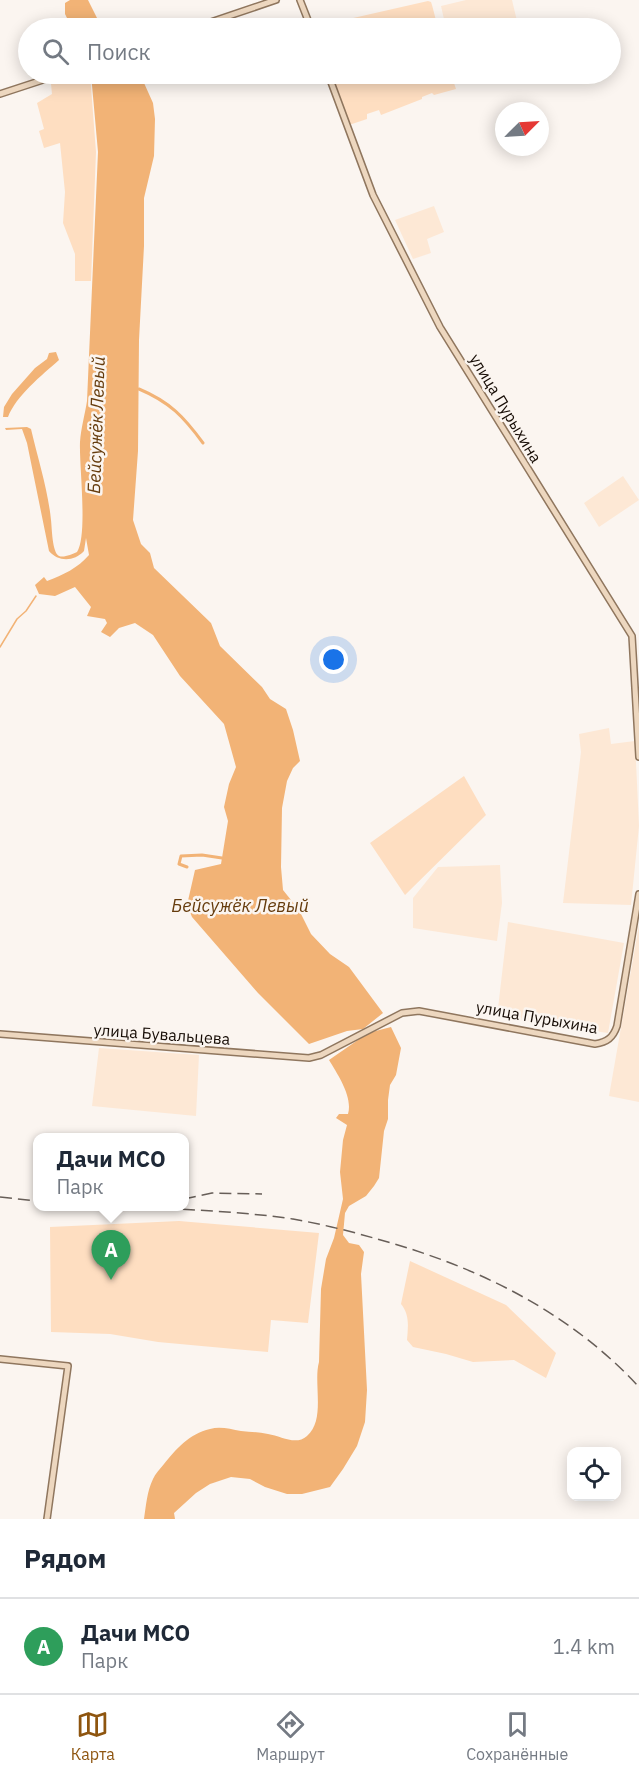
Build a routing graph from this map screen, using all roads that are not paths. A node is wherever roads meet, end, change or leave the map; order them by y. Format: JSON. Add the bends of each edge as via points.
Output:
{"nodes":[{"id":1,"x":276,"y":0,"type":"edge"},
{"id":2,"x":300,"y":0,"type":"edge"},
{"id":3,"x":223,"y":18,"type":"edge"},
{"id":4,"x":307,"y":18,"type":"edge"},
{"id":5,"x":29,"y":84,"type":"edge"},
{"id":6,"x":332,"y":84,"type":"edge"},
{"id":7,"x":0,"y":93,"type":"edge"},
{"id":8,"x":639,"y":757,"type":"edge"},
{"id":9,"x":639,"y":894,"type":"edge"},
{"id":10,"x":0,"y":1034,"type":"edge"},
{"id":11,"x":321,"y":1055,"type":"joint"},
{"id":12,"x":0,"y":1359,"type":"edge"},
{"id":13,"x":47,"y":1519,"type":"edge"}],
"edges":[{"from":1,"to":3,"type":"street"},
{"from":2,"to":4,"type":"street"},
{"from":5,"to":7,"type":"street"},
{"from":6,"to":8,"type":"street","name":"улица Пурыхина","via":[[373,195],[440,327],[632,636]]},
{"from":9,"to":11,"type":"street","name":"улица Пурыхина","via":[[617,1026],[609,1040],[595,1044],[419,1011],[402,1013]]},
{"from":10,"to":11,"type":"street","name":"улица Бувальцева","via":[[309,1058]]},
{"from":12,"to":13,"type":"street","via":[[68,1366]]}]}
